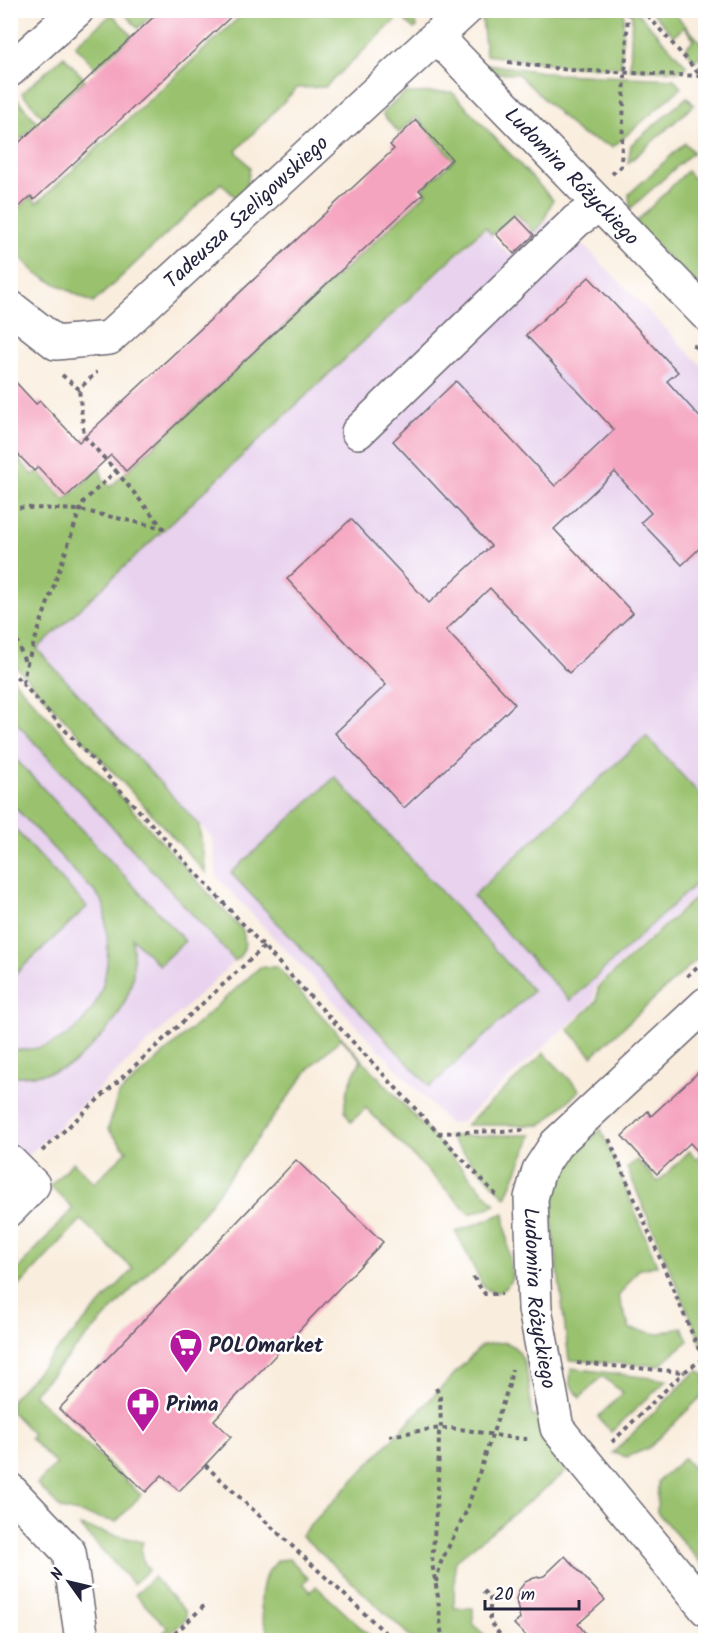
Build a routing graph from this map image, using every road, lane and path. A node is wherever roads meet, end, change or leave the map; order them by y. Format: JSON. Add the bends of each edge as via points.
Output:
{"nodes":[{"id":1,"x":77,"y":10,"type":"edge"},
{"id":2,"x":465,"y":10,"type":"edge"},
{"id":3,"x":628,"y":10,"type":"edge"},
{"id":4,"x":643,"y":10,"type":"edge"},
{"id":5,"x":437,"y":37,"type":"junction"},
{"id":6,"x":506,"y":62,"type":"dead end"},
{"id":7,"x":10,"y":70,"type":"edge"},
{"id":8,"x":626,"y":73,"type":"junction"},
{"id":9,"x":701,"y":76,"type":"junction"},
{"id":10,"x":705,"y":81,"type":"edge"},
{"id":11,"x":594,"y":200,"type":"junction"},
{"id":12,"x":10,"y":307,"type":"edge"},
{"id":13,"x":705,"y":314,"type":"edge"},
{"id":14,"x":79,"y":389,"type":"dead end"},
{"id":15,"x":358,"y":432,"type":"dead end"},
{"id":16,"x":116,"y":471,"type":"junction"},
{"id":17,"x":10,"y":507,"type":"edge"},
{"id":18,"x":80,"y":510,"type":"junction"},
{"id":19,"x":10,"y":623,"type":"edge"},
{"id":20,"x":26,"y":666,"type":"junction"},
{"id":21,"x":10,"y":670,"type":"edge"},
{"id":22,"x":23,"y":684,"type":"junction"},
{"id":23,"x":264,"y":947,"type":"junction"},
{"id":24,"x":705,"y":1004,"type":"edge"},
{"id":25,"x":532,"y":1130,"type":"dead end"},
{"id":26,"x":438,"y":1133,"type":"junction"},
{"id":27,"x":607,"y":1133,"type":"dead end"},
{"id":28,"x":15,"y":1167,"type":"edge"},
{"id":29,"x":500,"y":1200,"type":"dead end"},
{"id":30,"x":10,"y":1209,"type":"edge"},
{"id":31,"x":704,"y":1359,"type":"edge"},
{"id":32,"x":513,"y":1361,"type":"dead end"},
{"id":33,"x":567,"y":1362,"type":"dead end"},
{"id":34,"x":684,"y":1372,"type":"junction"},
{"id":35,"x":436,"y":1388,"type":"dead end"},
{"id":36,"x":441,"y":1429,"type":"junction"},
{"id":37,"x":492,"y":1435,"type":"junction"},
{"id":38,"x":389,"y":1436,"type":"dead end"},
{"id":39,"x":535,"y":1440,"type":"dead end"},
{"id":40,"x":611,"y":1443,"type":"dead end"},
{"id":41,"x":205,"y":1465,"type":"dead end"},
{"id":42,"x":10,"y":1490,"type":"edge"},
{"id":43,"x":435,"y":1583,"type":"junction"},
{"id":44,"x":483,"y":1591,"type":"dead end"},
{"id":45,"x":206,"y":1605,"type":"dead end"},
{"id":46,"x":705,"y":1609,"type":"edge"},
{"id":47,"x":82,"y":1641,"type":"edge"},
{"id":48,"x":168,"y":1641,"type":"edge"},
{"id":49,"x":393,"y":1641,"type":"edge"},
{"id":50,"x":442,"y":1641,"type":"edge"},
{"id":51,"x":504,"y":1641,"type":"edge"}],
"edges":[{"from":1,"to":7,"type":"street"},
{"from":2,"to":5,"type":"street","name":"Tadeusza Szeligowskiego"},
{"from":3,"to":8,"type":"path"},
{"from":4,"to":9,"type":"path"},
{"from":5,"to":11,"type":"street","name":"Ludomira Różyckiego"},
{"from":5,"to":12,"type":"street","name":"Tadeusza Szeligowskiego","via":[[109,338],[56,343]]},
{"from":6,"to":8,"type":"path"},
{"from":8,"to":9,"type":"path"},
{"from":8,"to":11,"type":"path","via":[[621,166]]},
{"from":9,"to":10,"type":"path"},
{"from":11,"to":13,"type":"street","name":"Ludomira Różyckiego"},
{"from":11,"to":15,"type":"street"},
{"from":14,"to":16,"type":"path","via":[[84,436]]},
{"from":16,"to":18,"type":"path","via":[[84,501]]},
{"from":16,"to":18,"type":"path","via":[[163,528]]},
{"from":17,"to":18,"type":"path"},
{"from":18,"to":20,"type":"path"},
{"from":19,"to":20,"type":"path"},
{"from":20,"to":22,"type":"path"},
{"from":21,"to":22,"type":"path"},
{"from":22,"to":23,"type":"path"},
{"from":23,"to":26,"type":"path"},
{"from":23,"to":28,"type":"path"},
{"from":24,"to":46,"type":"street","name":"Ludomira Różyckiego","via":[[556,1144],[539,1170],[531,1198],[536,1310],[557,1428]]},
{"from":25,"to":26,"type":"path"},
{"from":26,"to":29,"type":"path"},
{"from":27,"to":31,"type":"path"},
{"from":28,"to":30,"type":"street","via":[[33,1185]]},
{"from":31,"to":34,"type":"path"},
{"from":32,"to":37,"type":"path"},
{"from":33,"to":34,"type":"path"},
{"from":34,"to":40,"type":"path"},
{"from":35,"to":36,"type":"path"},
{"from":36,"to":37,"type":"path"},
{"from":36,"to":38,"type":"path"},
{"from":36,"to":43,"type":"path","via":[[432,1563]]},
{"from":37,"to":39,"type":"path"},
{"from":37,"to":43,"type":"path","via":[[466,1512]]},
{"from":41,"to":49,"type":"path"},
{"from":42,"to":47,"type":"street","via":[[69,1552]]},
{"from":43,"to":50,"type":"path"},
{"from":44,"to":51,"type":"path","via":[[490,1598],[490,1622]]},
{"from":45,"to":48,"type":"path"}]}
